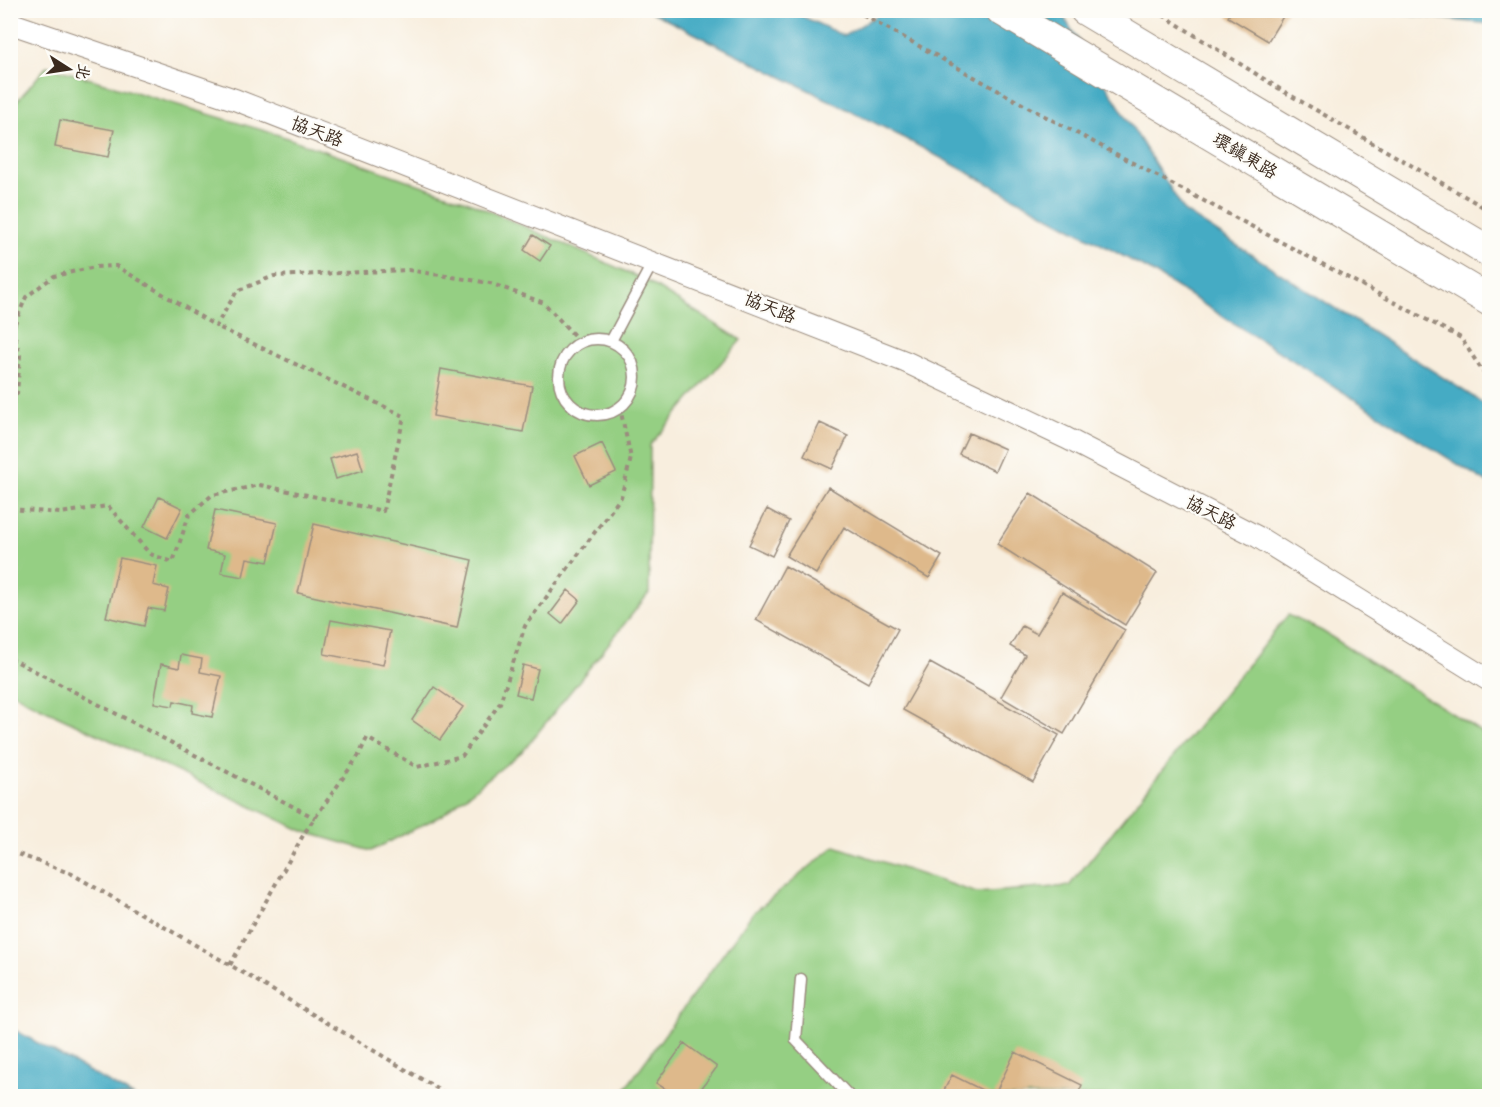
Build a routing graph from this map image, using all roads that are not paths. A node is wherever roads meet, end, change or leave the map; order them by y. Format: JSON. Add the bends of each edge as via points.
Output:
{"nodes":[{"id":1,"x":1001,"y":10,"type":"edge"},
{"id":2,"x":1085,"y":10,"type":"edge"},
{"id":3,"x":10,"y":23,"type":"edge"},
{"id":4,"x":1490,"y":252,"type":"edge"},
{"id":5,"x":653,"y":262,"type":"junction"},
{"id":6,"x":1490,"y":302,"type":"edge"},
{"id":7,"x":611,"y":341,"type":"junction"},
{"id":8,"x":1490,"y":681,"type":"edge"},
{"id":9,"x":801,"y":979,"type":"dead end"},
{"id":10,"x":849,"y":1096,"type":"edge"}],
"edges":[{"from":1,"to":6,"type":"street","name":"環鎮東路"},
{"from":2,"to":4,"type":"street"},
{"from":3,"to":5,"type":"street","name":"協天路","via":[[236,100]]},
{"from":5,"to":7,"type":"lane"},
{"from":5,"to":8,"type":"street","name":"協天路","via":[[906,362],[1076,443],[1258,537]]},
{"from":7,"to":7,"type":"lane","via":[[633,364],[635,380],[630,396],[620,408],[606,415],[590,415],[575,409],[564,397],[559,382],[560,366],[567,352],[580,342],[596,338]]},
{"from":9,"to":10,"type":"lane","via":[[796,1040]]}]}
